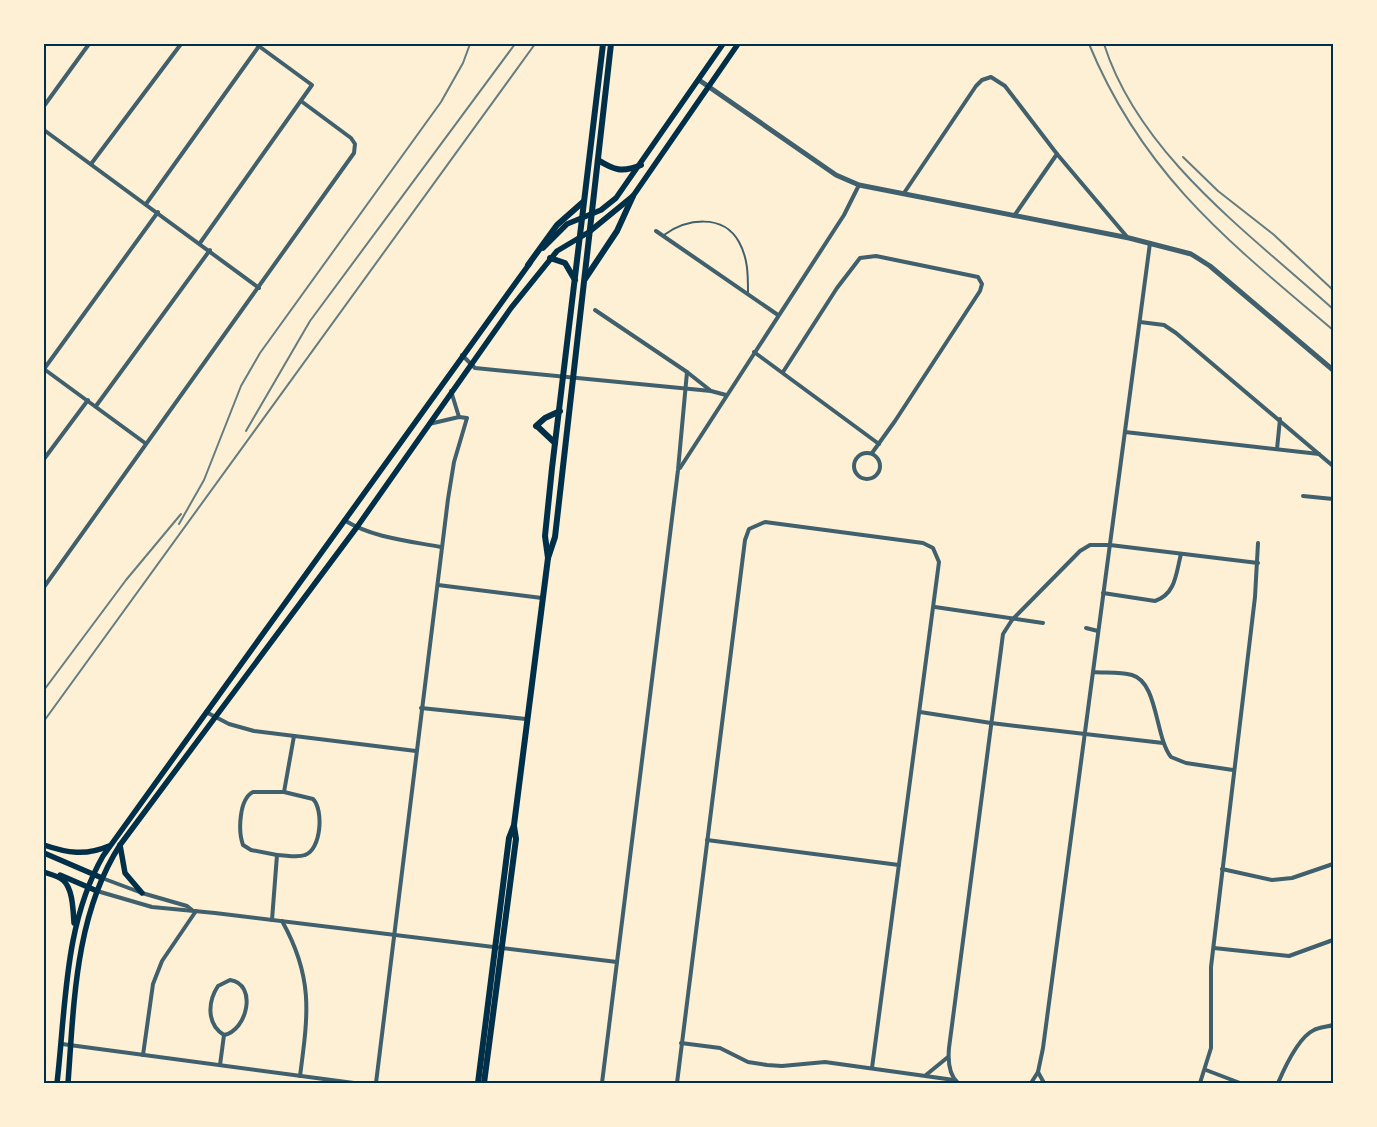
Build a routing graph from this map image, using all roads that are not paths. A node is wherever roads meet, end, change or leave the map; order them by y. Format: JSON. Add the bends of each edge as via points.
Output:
{"nodes":[{"id":1,"x":89,"y":44,"type":"edge"},
{"id":2,"x":181,"y":44,"type":"edge"},
{"id":3,"x":603,"y":44,"type":"edge"},
{"id":4,"x":611,"y":44,"type":"edge"},
{"id":5,"x":723,"y":44,"type":"edge"},
{"id":6,"x":738,"y":44,"type":"edge"},
{"id":7,"x":258,"y":45,"type":"edge"},
{"id":8,"x":698,"y":80,"type":"junction"},
{"id":9,"x":708,"y":86,"type":"junction"},
{"id":10,"x":301,"y":101,"type":"junction"},
{"id":11,"x":44,"y":106,"type":"edge"},
{"id":12,"x":44,"y":130,"type":"edge"},
{"id":13,"x":1057,"y":154,"type":"junction"},
{"id":14,"x":598,"y":160,"type":"junction"},
{"id":15,"x":91,"y":164,"type":"junction"},
{"id":16,"x":640,"y":165,"type":"junction"},
{"id":17,"x":859,"y":185,"type":"junction"},
{"id":18,"x":904,"y":193,"type":"junction"},
{"id":19,"x":633,"y":196,"type":"junction"},
{"id":20,"x":583,"y":202,"type":"junction"},
{"id":21,"x":146,"y":204,"type":"junction"},
{"id":22,"x":158,"y":212,"type":"junction"},
{"id":23,"x":592,"y":214,"type":"junction"},
{"id":24,"x":1014,"y":216,"type":"junction"},
{"id":25,"x":581,"y":218,"type":"junction"},
{"id":26,"x":656,"y":231,"type":"dead end"},
{"id":27,"x":590,"y":232,"type":"junction"},
{"id":28,"x":663,"y":236,"type":"junction"},
{"id":29,"x":580,"y":237,"type":"junction"},
{"id":30,"x":1129,"y":238,"type":"junction"},
{"id":31,"x":200,"y":243,"type":"junction"},
{"id":32,"x":1150,"y":243,"type":"junction"},
{"id":33,"x":210,"y":250,"type":"junction"},
{"id":34,"x":550,"y":258,"type":"junction"},
{"id":35,"x":528,"y":265,"type":"junction"},
{"id":36,"x":584,"y":280,"type":"junction"},
{"id":37,"x":576,"y":282,"type":"junction"},
{"id":38,"x":259,"y":288,"type":"junction"},
{"id":39,"x":748,"y":295,"type":"junction"},
{"id":40,"x":502,"y":301,"type":"junction"},
{"id":41,"x":511,"y":308,"type":"junction"},
{"id":42,"x":595,"y":310,"type":"dead end"},
{"id":43,"x":778,"y":315,"type":"junction"},
{"id":44,"x":1140,"y":322,"type":"junction"},
{"id":45,"x":754,"y":352,"type":"junction"},
{"id":46,"x":462,"y":355,"type":"junction"},
{"id":47,"x":470,"y":365,"type":"junction"},
{"id":48,"x":44,"y":369,"type":"edge"},
{"id":49,"x":1333,"y":370,"type":"edge"},
{"id":50,"x":686,"y":372,"type":"junction"},
{"id":51,"x":783,"y":372,"type":"junction"},
{"id":52,"x":564,"y":376,"type":"junction"},
{"id":53,"x":574,"y":377,"type":"junction"},
{"id":54,"x":686,"y":390,"type":"junction"},
{"id":55,"x":451,"y":391,"type":"junction"},
{"id":56,"x":711,"y":391,"type":"junction"},
{"id":57,"x":726,"y":395,"type":"junction"},
{"id":58,"x":88,"y":400,"type":"junction"},
{"id":59,"x":96,"y":406,"type":"junction"},
{"id":60,"x":560,"y":411,"type":"junction"},
{"id":61,"x":459,"y":418,"type":"junction"},
{"id":62,"x":1280,"y":420,"type":"junction"},
{"id":63,"x":427,"y":424,"type":"junction"},
{"id":64,"x":1125,"y":432,"type":"junction"},
{"id":65,"x":146,"y":443,"type":"junction"},
{"id":66,"x":555,"y":443,"type":"junction"},
{"id":67,"x":879,"y":444,"type":"junction"},
{"id":68,"x":1277,"y":449,"type":"junction"},
{"id":69,"x":872,"y":453,"type":"junction"},
{"id":70,"x":1319,"y":454,"type":"junction"},
{"id":71,"x":44,"y":459,"type":"edge"},
{"id":72,"x":1333,"y":466,"type":"edge"},
{"id":73,"x":678,"y":470,"type":"junction"},
{"id":74,"x":1303,"y":496,"type":"dead end"},
{"id":75,"x":1333,"y":500,"type":"edge"},
{"id":76,"x":344,"y":520,"type":"junction"},
{"id":77,"x":357,"y":527,"type":"junction"},
{"id":78,"x":1258,"y":543,"type":"dead end"},
{"id":79,"x":1110,"y":545,"type":"junction"},
{"id":80,"x":441,"y":547,"type":"junction"},
{"id":81,"x":1181,"y":554,"type":"junction"},
{"id":82,"x":548,"y":558,"type":"junction"},
{"id":83,"x":1258,"y":563,"type":"junction"},
{"id":84,"x":438,"y":585,"type":"junction"},
{"id":85,"x":44,"y":587,"type":"edge"},
{"id":86,"x":1104,"y":593,"type":"junction"},
{"id":87,"x":542,"y":598,"type":"junction"},
{"id":88,"x":934,"y":607,"type":"junction"},
{"id":89,"x":1012,"y":620,"type":"junction"},
{"id":90,"x":1043,"y":623,"type":"dead end"},
{"id":91,"x":1086,"y":628,"type":"dead end"},
{"id":92,"x":1098,"y":631,"type":"junction"},
{"id":93,"x":1093,"y":672,"type":"junction"},
{"id":94,"x":421,"y":708,"type":"junction"},
{"id":95,"x":206,"y":712,"type":"junction"},
{"id":96,"x":920,"y":712,"type":"junction"},
{"id":97,"x":216,"y":718,"type":"junction"},
{"id":98,"x":526,"y":719,"type":"junction"},
{"id":99,"x":991,"y":723,"type":"junction"},
{"id":100,"x":1085,"y":733,"type":"junction"},
{"id":101,"x":294,"y":736,"type":"junction"},
{"id":102,"x":1163,"y":743,"type":"junction"},
{"id":103,"x":416,"y":751,"type":"junction"},
{"id":104,"x":1233,"y":770,"type":"junction"},
{"id":105,"x":284,"y":792,"type":"junction"},
{"id":106,"x":707,"y":840,"type":"junction"},
{"id":107,"x":44,"y":845,"type":"edge"},
{"id":108,"x":111,"y":845,"type":"junction"},
{"id":109,"x":120,"y":845,"type":"junction"},
{"id":110,"x":44,"y":853,"type":"edge"},
{"id":111,"x":277,"y":855,"type":"junction"},
{"id":112,"x":1333,"y":864,"type":"edge"},
{"id":113,"x":899,"y":865,"type":"junction"},
{"id":114,"x":44,"y":868,"type":"edge"},
{"id":115,"x":1222,"y":869,"type":"junction"},
{"id":116,"x":44,"y":872,"type":"edge"},
{"id":117,"x":93,"y":874,"type":"junction"},
{"id":118,"x":102,"y":878,"type":"junction"},
{"id":119,"x":88,"y":887,"type":"junction"},
{"id":120,"x":97,"y":891,"type":"junction"},
{"id":121,"x":142,"y":893,"type":"junction"},
{"id":122,"x":194,"y":911,"type":"junction"},
{"id":123,"x":272,"y":920,"type":"junction"},
{"id":124,"x":282,"y":921,"type":"junction"},
{"id":125,"x":74,"y":930,"type":"junction"},
{"id":126,"x":395,"y":935,"type":"junction"},
{"id":127,"x":1333,"y":940,"type":"edge"},
{"id":128,"x":498,"y":947,"type":"junction"},
{"id":129,"x":1214,"y":948,"type":"junction"},
{"id":130,"x":617,"y":962,"type":"junction"},
{"id":131,"x":1333,"y":1025,"type":"edge"},
{"id":132,"x":224,"y":1035,"type":"junction"},
{"id":133,"x":681,"y":1042,"type":"junction"},
{"id":134,"x":62,"y":1044,"type":"junction"},
{"id":135,"x":71,"y":1046,"type":"junction"},
{"id":136,"x":143,"y":1054,"type":"junction"},
{"id":137,"x":948,"y":1056,"type":"junction"},
{"id":138,"x":220,"y":1065,"type":"junction"},
{"id":139,"x":872,"y":1068,"type":"junction"},
{"id":140,"x":1206,"y":1070,"type":"junction"},
{"id":141,"x":1038,"y":1072,"type":"junction"},
{"id":142,"x":926,"y":1075,"type":"junction"},
{"id":143,"x":300,"y":1076,"type":"junction"},
{"id":144,"x":956,"y":1082,"type":"edge"},
{"id":145,"x":57,"y":1083,"type":"edge"},
{"id":146,"x":68,"y":1083,"type":"edge"},
{"id":147,"x":354,"y":1083,"type":"edge"},
{"id":148,"x":376,"y":1083,"type":"edge"},
{"id":149,"x":478,"y":1083,"type":"edge"},
{"id":150,"x":484,"y":1083,"type":"edge"},
{"id":151,"x":602,"y":1083,"type":"edge"},
{"id":152,"x":677,"y":1083,"type":"edge"},
{"id":153,"x":1032,"y":1083,"type":"edge"},
{"id":154,"x":1044,"y":1083,"type":"edge"},
{"id":155,"x":1200,"y":1083,"type":"edge"},
{"id":156,"x":1240,"y":1083,"type":"edge"},
{"id":157,"x":1278,"y":1083,"type":"edge"}],
"edges":[{"from":1,"to":11,"type":"street"},
{"from":2,"to":15,"type":"street"},
{"from":3,"to":20,"type":"main road"},
{"from":4,"to":14,"type":"main road"},
{"from":5,"to":8,"type":"main road"},
{"from":6,"to":9,"type":"main road"},
{"from":7,"to":10,"type":"street","via":[[312,85]]},
{"from":7,"to":21,"type":"street"},
{"from":8,"to":9,"type":"street"},
{"from":8,"to":16,"type":"main road"},
{"from":9,"to":17,"type":"street","via":[[836,175]]},
{"from":9,"to":19,"type":"main road"},
{"from":10,"to":31,"type":"street"},
{"from":10,"to":38,"type":"street","via":[[352,138],[355,150]]},
{"from":12,"to":15,"type":"street"},
{"from":13,"to":18,"type":"street","via":[[1005,86],[995,78],[986,78],[973,90]]},
{"from":13,"to":24,"type":"street"},
{"from":13,"to":30,"type":"street"},
{"from":14,"to":16,"type":"main road","via":[[617,170],[629,170]]},
{"from":14,"to":23,"type":"main road"},
{"from":15,"to":21,"type":"street"},
{"from":16,"to":23,"type":"main road","via":[[616,198]]},
{"from":17,"to":18,"type":"street"},
{"from":17,"to":43,"type":"street","via":[[844,215]]},
{"from":18,"to":24,"type":"street"},
{"from":19,"to":27,"type":"main road"},
{"from":19,"to":36,"type":"main road","via":[[617,231]]},
{"from":20,"to":25,"type":"main road"},
{"from":20,"to":35,"type":"main road","via":[[558,225]]},
{"from":21,"to":22,"type":"street"},
{"from":22,"to":31,"type":"street"},
{"from":22,"to":48,"type":"street"},
{"from":23,"to":25,"type":"main road"},
{"from":23,"to":27,"type":"main road"},
{"from":24,"to":30,"type":"street"},
{"from":25,"to":29,"type":"main road"},
{"from":25,"to":35,"type":"main road","via":[[558,232]]},
{"from":26,"to":28,"type":"street"},
{"from":27,"to":29,"type":"main road"},
{"from":27,"to":36,"type":"main road"},
{"from":28,"to":39,"type":"street"},
{"from":28,"to":39,"type":"lane","via":[[674,228],[695,222],[707,221],[727,229],[743,250]]},
{"from":29,"to":34,"type":"main road"},
{"from":29,"to":37,"type":"main road"},
{"from":30,"to":32,"type":"street"},
{"from":31,"to":33,"type":"street"},
{"from":32,"to":44,"type":"street"},
{"from":32,"to":49,"type":"street","via":[[1200,259]]},
{"from":33,"to":38,"type":"street"},
{"from":33,"to":59,"type":"street"},
{"from":34,"to":37,"type":"main road","via":[[565,264]]},
{"from":34,"to":41,"type":"main road"},
{"from":35,"to":40,"type":"main road"},
{"from":36,"to":53,"type":"main road"},
{"from":37,"to":52,"type":"main road"},
{"from":38,"to":65,"type":"street"},
{"from":39,"to":43,"type":"street"},
{"from":40,"to":41,"type":"main road"},
{"from":40,"to":46,"type":"main road"},
{"from":41,"to":47,"type":"main road"},
{"from":42,"to":50,"type":"street"},
{"from":43,"to":45,"type":"street"},
{"from":44,"to":62,"type":"street","via":[[1170,328]]},
{"from":44,"to":64,"type":"street"},
{"from":45,"to":51,"type":"street"},
{"from":45,"to":57,"type":"street"},
{"from":46,"to":47,"type":"street"},
{"from":46,"to":76,"type":"main road"},
{"from":47,"to":52,"type":"street","via":[[482,369]]},
{"from":47,"to":55,"type":"main road"},
{"from":48,"to":58,"type":"street"},
{"from":50,"to":54,"type":"street"},
{"from":50,"to":56,"type":"street"},
{"from":51,"to":67,"type":"street"},
{"from":51,"to":67,"type":"street","via":[[860,258],[876,256],[978,277],[982,284],[980,291]]},
{"from":52,"to":53,"type":"street"},
{"from":52,"to":60,"type":"main road"},
{"from":53,"to":54,"type":"street"},
{"from":53,"to":82,"type":"main road","via":[[555,537]]},
{"from":54,"to":56,"type":"street"},
{"from":54,"to":73,"type":"street"},
{"from":55,"to":61,"type":"street"},
{"from":55,"to":63,"type":"main road"},
{"from":56,"to":57,"type":"street"},
{"from":57,"to":73,"type":"street"},
{"from":58,"to":59,"type":"street"},
{"from":58,"to":71,"type":"street"},
{"from":59,"to":65,"type":"street"},
{"from":60,"to":66,"type":"main road"},
{"from":60,"to":66,"type":"main road","via":[[536,426]]},
{"from":61,"to":63,"type":"street"},
{"from":61,"to":80,"type":"street","via":[[467,418],[454,462]]},
{"from":62,"to":68,"type":"street"},
{"from":62,"to":70,"type":"street"},
{"from":63,"to":77,"type":"main road"},
{"from":64,"to":68,"type":"street"},
{"from":64,"to":79,"type":"street"},
{"from":65,"to":85,"type":"street"},
{"from":66,"to":82,"type":"main road","via":[[545,536]]},
{"from":67,"to":69,"type":"street"},
{"from":68,"to":70,"type":"street"},
{"from":69,"to":69,"type":"street","via":[[880,461],[880,468],[874,478],[862,478],[855,470],[855,459],[864,453]]},
{"from":70,"to":72,"type":"street"},
{"from":73,"to":130,"type":"street"},
{"from":74,"to":75,"type":"street"},
{"from":76,"to":77,"type":"street"},
{"from":76,"to":95,"type":"main road"},
{"from":77,"to":80,"type":"street"},
{"from":77,"to":97,"type":"main road"},
{"from":78,"to":83,"type":"street"},
{"from":79,"to":81,"type":"street"},
{"from":79,"to":86,"type":"street"},
{"from":79,"to":89,"type":"street","via":[[1090,545],[1080,552]]},
{"from":80,"to":84,"type":"street"},
{"from":81,"to":83,"type":"street"},
{"from":81,"to":86,"type":"street","via":[[1170,592],[1160,599],[1155,601]]},
{"from":82,"to":87,"type":"main road"},
{"from":83,"to":104,"type":"street"},
{"from":84,"to":87,"type":"street"},
{"from":84,"to":94,"type":"street"},
{"from":86,"to":92,"type":"street"},
{"from":87,"to":98,"type":"main road"},
{"from":88,"to":89,"type":"street"},
{"from":88,"to":96,"type":"street"},
{"from":88,"to":106,"type":"street","via":[[939,562],[933,548],[928,545],[777,522],[759,523],[749,529]]},
{"from":89,"to":90,"type":"street"},
{"from":89,"to":99,"type":"street","via":[[1003,634]]},
{"from":91,"to":92,"type":"street"},
{"from":92,"to":93,"type":"street"},
{"from":93,"to":100,"type":"street"},
{"from":93,"to":102,"type":"street","via":[[1133,676],[1143,681]]},
{"from":94,"to":98,"type":"street"},
{"from":94,"to":103,"type":"street"},
{"from":95,"to":97,"type":"street"},
{"from":95,"to":108,"type":"main road"},
{"from":96,"to":99,"type":"street"},
{"from":96,"to":113,"type":"street"},
{"from":97,"to":101,"type":"street","via":[[240,728]]},
{"from":97,"to":109,"type":"main road"},
{"from":98,"to":128,"type":"main road"},
{"from":99,"to":100,"type":"street"},
{"from":99,"to":137,"type":"street"},
{"from":100,"to":102,"type":"street"},
{"from":100,"to":141,"type":"street"},
{"from":101,"to":103,"type":"street"},
{"from":101,"to":105,"type":"street"},
{"from":102,"to":104,"type":"street","via":[[1166,752],[1177,761]]},
{"from":103,"to":126,"type":"street"},
{"from":104,"to":115,"type":"street"},
{"from":105,"to":111,"type":"street","via":[[313,799],[320,810],[320,819],[316,843],[309,853]]},
{"from":105,"to":111,"type":"street","via":[[253,792],[248,794],[243,805],[243,845],[251,850]]},
{"from":106,"to":113,"type":"street"},
{"from":106,"to":133,"type":"street"},
{"from":107,"to":108,"type":"main road","via":[[84,854]]},
{"from":108,"to":117,"type":"main road"},
{"from":109,"to":118,"type":"main road"},
{"from":109,"to":121,"type":"main road","via":[[125,873]]},
{"from":110,"to":117,"type":"main road"},
{"from":111,"to":123,"type":"street"},
{"from":112,"to":115,"type":"street","via":[[1292,878],[1272,880]]},
{"from":113,"to":139,"type":"street"},
{"from":114,"to":119,"type":"main road"},
{"from":115,"to":129,"type":"street"},
{"from":116,"to":125,"type":"main road","via":[[63,880],[69,892]]},
{"from":117,"to":118,"type":"main road"},
{"from":117,"to":119,"type":"main road"},
{"from":118,"to":120,"type":"main road"},
{"from":118,"to":121,"type":"street"},
{"from":119,"to":120,"type":"main road"},
{"from":119,"to":125,"type":"main road"},
{"from":120,"to":122,"type":"street","via":[[152,907]]},
{"from":120,"to":135,"type":"main road","via":[[82,943]]},
{"from":121,"to":122,"type":"street"},
{"from":122,"to":123,"type":"street"},
{"from":122,"to":136,"type":"street","via":[[162,961],[153,984]]},
{"from":123,"to":124,"type":"street"},
{"from":124,"to":126,"type":"street"},
{"from":124,"to":143,"type":"street","via":[[297,950],[307,989],[307,1029]]},
{"from":125,"to":134,"type":"main road"},
{"from":126,"to":128,"type":"street"},
{"from":126,"to":148,"type":"street"},
{"from":127,"to":129,"type":"street","via":[[1289,956]]},
{"from":128,"to":130,"type":"street"},
{"from":128,"to":149,"type":"main road"},
{"from":128,"to":150,"type":"main road"},
{"from":129,"to":140,"type":"street","via":[[1211,1048]]},
{"from":130,"to":151,"type":"street"},
{"from":131,"to":157,"type":"street","via":[[1308,1033]]},
{"from":132,"to":132,"type":"street","via":[[230,1034],[240,1024],[246,1003],[244,988],[230,980],[218,986],[211,1004],[214,1026]]},
{"from":132,"to":138,"type":"street"},
{"from":133,"to":139,"type":"street","via":[[720,1048],[748,1062],[766,1065],[825,1062]]},
{"from":133,"to":152,"type":"street"},
{"from":134,"to":135,"type":"street"},
{"from":134,"to":145,"type":"main road"},
{"from":135,"to":136,"type":"street"},
{"from":135,"to":146,"type":"main road"},
{"from":136,"to":138,"type":"street"},
{"from":137,"to":142,"type":"street"},
{"from":137,"to":144,"type":"street"},
{"from":138,"to":143,"type":"street"},
{"from":139,"to":142,"type":"street"},
{"from":140,"to":155,"type":"street"},
{"from":140,"to":156,"type":"street"},
{"from":141,"to":153,"type":"street"},
{"from":141,"to":154,"type":"street"},
{"from":142,"to":144,"type":"street"},
{"from":143,"to":147,"type":"street"}]}
